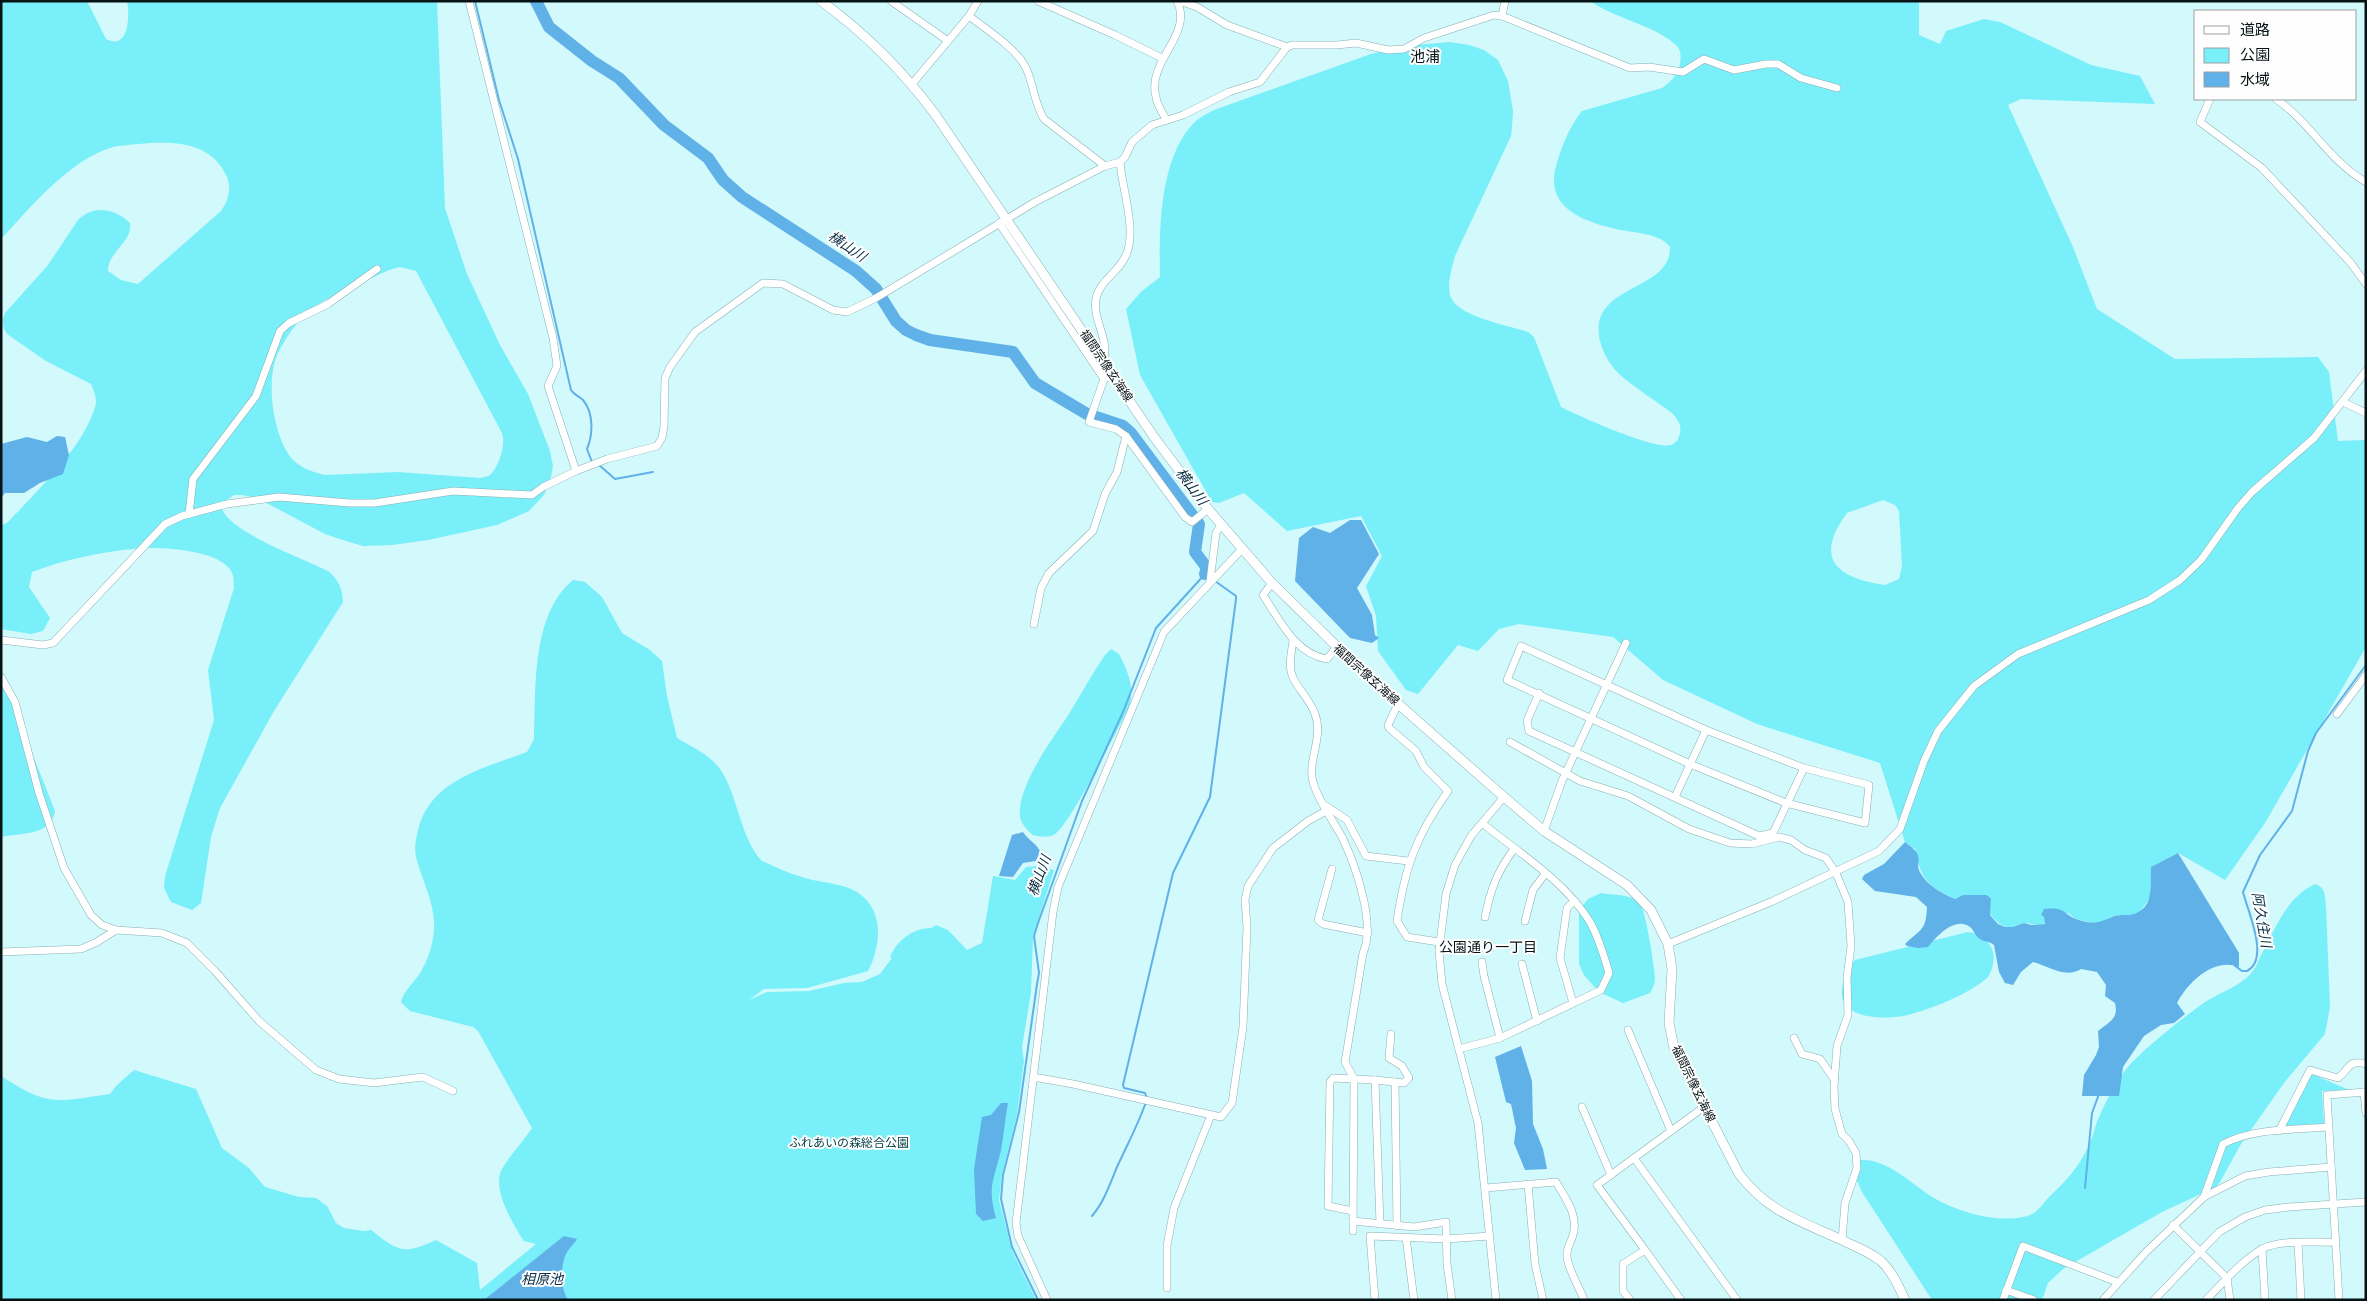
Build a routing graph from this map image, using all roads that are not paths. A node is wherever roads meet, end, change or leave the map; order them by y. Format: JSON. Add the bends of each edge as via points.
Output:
{"nodes":[{"id":1,"x":469,"y":1,"type":"edge"},
{"id":2,"x":821,"y":1,"type":"edge"},
{"id":3,"x":891,"y":1,"type":"edge"},
{"id":4,"x":978,"y":1,"type":"edge"},
{"id":5,"x":1038,"y":1,"type":"edge"},
{"id":6,"x":1178,"y":1,"type":"edge"},
{"id":7,"x":1505,"y":1,"type":"edge"},
{"id":8,"x":969,"y":16,"type":"junction"},
{"id":9,"x":1502,"y":16,"type":"junction"},
{"id":10,"x":948,"y":41,"type":"junction"},
{"id":11,"x":1287,"y":47,"type":"junction"},
{"id":12,"x":1162,"y":58,"type":"junction"},
{"id":13,"x":912,"y":84,"type":"junction"},
{"id":14,"x":1837,"y":88,"type":"dead end"},
{"id":15,"x":2210,"y":100,"type":"edge"},
{"id":16,"x":2277,"y":100,"type":"edge"},
{"id":17,"x":1166,"y":119,"type":"junction"},
{"id":18,"x":1120,"y":162,"type":"junction"},
{"id":19,"x":1105,"y":166,"type":"junction"},
{"id":20,"x":2366,"y":182,"type":"edge"},
{"id":21,"x":1003,"y":221,"type":"junction"},
{"id":22,"x":377,"y":269,"type":"dead end"},
{"id":23,"x":2366,"y":284,"type":"edge"},
{"id":24,"x":1103,"y":362,"type":"junction"},
{"id":25,"x":2366,"y":371,"type":"edge"},
{"id":26,"x":1108,"y":377,"type":"junction"},
{"id":27,"x":2343,"y":402,"type":"junction"},
{"id":28,"x":2366,"y":413,"type":"edge"},
{"id":29,"x":1126,"y":436,"type":"junction"},
{"id":30,"x":576,"y":471,"type":"junction"},
{"id":31,"x":1208,"y":509,"type":"junction"},
{"id":32,"x":189,"y":514,"type":"junction"},
{"id":33,"x":1221,"y":525,"type":"junction"},
{"id":34,"x":1242,"y":549,"type":"junction"},
{"id":35,"x":1210,"y":582,"type":"junction"},
{"id":36,"x":1272,"y":584,"type":"junction"},
{"id":37,"x":1034,"y":624,"type":"dead end"},
{"id":38,"x":1,"y":640,"type":"edge"},
{"id":39,"x":1293,"y":640,"type":"junction"},
{"id":40,"x":1626,"y":644,"type":"dead end"},
{"id":41,"x":1336,"y":648,"type":"junction"},
{"id":42,"x":2366,"y":675,"type":"edge"},
{"id":43,"x":1,"y":677,"type":"edge"},
{"id":44,"x":1606,"y":686,"type":"junction"},
{"id":45,"x":1539,"y":694,"type":"junction"},
{"id":46,"x":1398,"y":704,"type":"junction"},
{"id":47,"x":2337,"y":714,"type":"dead end"},
{"id":48,"x":1592,"y":718,"type":"junction"},
{"id":49,"x":1706,"y":730,"type":"junction"},
{"id":50,"x":1510,"y":742,"type":"dead end"},
{"id":51,"x":1577,"y":752,"type":"junction"},
{"id":52,"x":1690,"y":764,"type":"junction"},
{"id":53,"x":1804,"y":768,"type":"junction"},
{"id":54,"x":1566,"y":774,"type":"junction"},
{"id":55,"x":1504,"y":797,"type":"junction"},
{"id":56,"x":1675,"y":797,"type":"junction"},
{"id":57,"x":1786,"y":803,"type":"junction"},
{"id":58,"x":1323,"y":804,"type":"junction"},
{"id":59,"x":1326,"y":811,"type":"junction"},
{"id":60,"x":1482,"y":823,"type":"junction"},
{"id":61,"x":1544,"y":831,"type":"junction"},
{"id":62,"x":1514,"y":849,"type":"junction"},
{"id":63,"x":1408,"y":861,"type":"junction"},
{"id":64,"x":1332,"y":869,"type":"dead end"},
{"id":65,"x":1836,"y":873,"type":"junction"},
{"id":66,"x":1545,"y":874,"type":"junction"},
{"id":67,"x":1574,"y":901,"type":"junction"},
{"id":68,"x":1485,"y":917,"type":"dead end"},
{"id":69,"x":1525,"y":921,"type":"dead end"},
{"id":70,"x":116,"y":930,"type":"junction"},
{"id":71,"x":1368,"y":933,"type":"junction"},
{"id":72,"x":1439,"y":942,"type":"junction"},
{"id":73,"x":1672,"y":942,"type":"junction"},
{"id":74,"x":1,"y":952,"type":"edge"},
{"id":75,"x":1482,"y":962,"type":"dead end"},
{"id":76,"x":1522,"y":964,"type":"dead end"},
{"id":77,"x":1572,"y":1003,"type":"junction"},
{"id":78,"x":1537,"y":1021,"type":"junction"},
{"id":79,"x":1628,"y":1030,"type":"dead end"},
{"id":80,"x":1391,"y":1034,"type":"dead end"},
{"id":81,"x":1500,"y":1038,"type":"junction"},
{"id":82,"x":1794,"y":1038,"type":"dead end"},
{"id":83,"x":1459,"y":1049,"type":"junction"},
{"id":84,"x":2366,"y":1064,"type":"edge"},
{"id":85,"x":1033,"y":1078,"type":"junction"},
{"id":86,"x":1354,"y":1079,"type":"junction"},
{"id":87,"x":1375,"y":1080,"type":"junction"},
{"id":88,"x":1834,"y":1080,"type":"junction"},
{"id":89,"x":1395,"y":1082,"type":"junction"},
{"id":90,"x":453,"y":1090,"type":"dead end"},
{"id":91,"x":2365,"y":1092,"type":"edge"},
{"id":92,"x":1582,"y":1107,"type":"dead end"},
{"id":93,"x":1704,"y":1108,"type":"junction"},
{"id":94,"x":2366,"y":1113,"type":"edge"},
{"id":95,"x":1211,"y":1115,"type":"junction"},
{"id":96,"x":2328,"y":1127,"type":"junction"},
{"id":97,"x":1671,"y":1131,"type":"junction"},
{"id":98,"x":2279,"y":1132,"type":"junction"},
{"id":99,"x":1634,"y":1158,"type":"junction"},
{"id":100,"x":2331,"y":1167,"type":"junction"},
{"id":101,"x":1611,"y":1175,"type":"junction"},
{"id":102,"x":1528,"y":1184,"type":"junction"},
{"id":103,"x":1486,"y":1188,"type":"junction"},
{"id":104,"x":2204,"y":1196,"type":"junction"},
{"id":105,"x":2366,"y":1202,"type":"edge"},
{"id":106,"x":2333,"y":1204,"type":"junction"},
{"id":107,"x":1353,"y":1211,"type":"junction"},
{"id":108,"x":1353,"y":1221,"type":"junction"},
{"id":109,"x":1380,"y":1224,"type":"junction"},
{"id":110,"x":2173,"y":1225,"type":"junction"},
{"id":111,"x":1397,"y":1226,"type":"junction"},
{"id":112,"x":1352,"y":1231,"type":"dead end"},
{"id":113,"x":1490,"y":1236,"type":"junction"},
{"id":114,"x":1406,"y":1237,"type":"junction"},
{"id":115,"x":1446,"y":1239,"type":"junction"},
{"id":116,"x":1842,"y":1240,"type":"junction"},
{"id":117,"x":2336,"y":1242,"type":"junction"},
{"id":118,"x":2298,"y":1243,"type":"junction"},
{"id":119,"x":2262,"y":1249,"type":"junction"},
{"id":120,"x":1645,"y":1250,"type":"junction"},
{"id":121,"x":2201,"y":1252,"type":"junction"},
{"id":122,"x":2227,"y":1278,"type":"junction"},
{"id":123,"x":2117,"y":1282,"type":"junction"},
{"id":124,"x":1167,"y":1288,"type":"dead end"},
{"id":125,"x":2006,"y":1290,"type":"junction"},
{"id":126,"x":1047,"y":1300,"type":"edge"},
{"id":127,"x":1376,"y":1300,"type":"edge"},
{"id":128,"x":1414,"y":1300,"type":"edge"},
{"id":129,"x":1452,"y":1300,"type":"edge"},
{"id":130,"x":1496,"y":1300,"type":"edge"},
{"id":131,"x":1543,"y":1300,"type":"edge"},
{"id":132,"x":1584,"y":1300,"type":"edge"},
{"id":133,"x":1630,"y":1300,"type":"edge"},
{"id":134,"x":1682,"y":1300,"type":"edge"},
{"id":135,"x":1737,"y":1300,"type":"edge"},
{"id":136,"x":1905,"y":1300,"type":"edge"},
{"id":137,"x":2003,"y":1300,"type":"edge"},
{"id":138,"x":2034,"y":1300,"type":"edge"},
{"id":139,"x":2103,"y":1300,"type":"edge"},
{"id":140,"x":2154,"y":1300,"type":"edge"},
{"id":141,"x":2206,"y":1300,"type":"edge"},
{"id":142,"x":2230,"y":1300,"type":"edge"},
{"id":143,"x":2265,"y":1300,"type":"edge"},
{"id":144,"x":2301,"y":1300,"type":"edge"},
{"id":145,"x":2339,"y":1300,"type":"edge"}],
"edges":[{"from":1,"to":30,"type":"street","via":[[553,338],[557,366],[548,386]]},
{"from":2,"to":13,"type":"main road","name":"福間宗像玄海線","via":[[882,51]]},
{"from":3,"to":10,"type":"street"},
{"from":4,"to":8,"type":"street"},
{"from":5,"to":12,"type":"street","via":[[1116,34]]},
{"from":6,"to":11,"type":"street","via":[[1197,6],[1212,18],[1234,28]]},
{"from":6,"to":12,"type":"street","via":[[1182,15],[1179,28]]},
{"from":7,"to":9,"type":"street"},
{"from":8,"to":10,"type":"street"},
{"from":8,"to":19,"type":"street","via":[[997,37],[1026,68],[1044,119]]},
{"from":9,"to":11,"type":"street","via":[[1437,33],[1404,49],[1388,50],[1356,42]]},
{"from":9,"to":14,"type":"street","via":[[1630,68],[1683,72],[1704,58],[1734,70],[1772,64],[1785,67],[1802,78]]},
{"from":10,"to":13,"type":"street"},
{"from":11,"to":17,"type":"street","via":[[1260,82],[1220,96],[1183,115]]},
{"from":12,"to":17,"type":"street","via":[[1155,97]]},
{"from":13,"to":21,"type":"main road","name":"福間宗像玄海線"},
{"from":15,"to":23,"type":"street","via":[[2200,122],[2262,168],[2350,262]]},
{"from":16,"to":20,"type":"street","via":[[2338,162]]},
{"from":17,"to":18,"type":"street","via":[[1137,136]]},
{"from":18,"to":19,"type":"street"},
{"from":18,"to":24,"type":"street","via":[[1130,240],[1125,259],[1099,290],[1096,300],[1106,354]]},
{"from":19,"to":21,"type":"street"},
{"from":21,"to":24,"type":"main road","name":"福間宗像玄海線"},
{"from":21,"to":26,"type":"street"},
{"from":21,"to":30,"type":"street","via":[[876,298],[847,312],[833,310],[783,284],[763,283],[695,332],[670,368],[665,378],[664,426],[657,446]]},
{"from":22,"to":32,"type":"street","via":[[328,304],[289,323],[280,331],[256,396],[193,479]]},
{"from":24,"to":26,"type":"main road","name":"福間宗像玄海線"},
{"from":25,"to":27,"type":"street"},
{"from":26,"to":29,"type":"street","via":[[1089,422],[1116,429]]},
{"from":26,"to":31,"type":"main road","name":"福間宗像玄海線"},
{"from":27,"to":28,"type":"street"},
{"from":27,"to":65,"type":"street","via":[[2314,438],[2252,492],[2202,560],[2180,580],[2149,600],[2018,654],[1974,686],[1948,716],[1932,742],[1897,833],[1878,852]]},
{"from":29,"to":31,"type":"street","via":[[1185,517],[1192,522]]},
{"from":29,"to":37,"type":"street","via":[[1117,472],[1092,531],[1049,574],[1041,588]]},
{"from":30,"to":32,"type":"street","via":[[532,495],[453,491],[349,504],[280,498],[227,504]]},
{"from":31,"to":33,"type":"main road","name":"福間宗像玄海線"},
{"from":32,"to":38,"type":"street","via":[[165,524],[53,643]]},
{"from":33,"to":34,"type":"main road","name":"福間宗像玄海線"},
{"from":33,"to":35,"type":"street","via":[[1216,533]]},
{"from":34,"to":35,"type":"street"},
{"from":34,"to":36,"type":"main road","name":"福間宗像玄海線"},
{"from":35,"to":85,"type":"street","via":[[1164,632],[1058,887]]},
{"from":36,"to":39,"type":"street","via":[[1263,595]]},
{"from":36,"to":41,"type":"main road","name":"福間宗像玄海線"},
{"from":39,"to":41,"type":"street","via":[[1321,658],[1327,659]]},
{"from":39,"to":58,"type":"street","via":[[1292,674],[1316,715],[1317,746],[1312,780]]},
{"from":40,"to":44,"type":"street"},
{"from":41,"to":46,"type":"main road","name":"福間宗像玄海線"},
{"from":42,"to":47,"type":"street"},
{"from":43,"to":70,"type":"street","via":[[15,702],[39,793],[64,868],[91,916]]},
{"from":44,"to":45,"type":"street","via":[[1521,646],[1507,680]]},
{"from":44,"to":48,"type":"street"},
{"from":44,"to":49,"type":"street"},
{"from":45,"to":48,"type":"street"},
{"from":45,"to":51,"type":"street","via":[[1527,721],[1529,731]]},
{"from":46,"to":55,"type":"main road","name":"福間宗像玄海線"},
{"from":46,"to":63,"type":"street","via":[[1389,728],[1416,751],[1424,766],[1448,791]]},
{"from":48,"to":51,"type":"street"},
{"from":48,"to":52,"type":"street"},
{"from":49,"to":52,"type":"street"},
{"from":49,"to":53,"type":"street"},
{"from":50,"to":54,"type":"street","via":[[1526,748]]},
{"from":51,"to":54,"type":"street"},
{"from":51,"to":56,"type":"street"},
{"from":52,"to":56,"type":"street"},
{"from":52,"to":57,"type":"street"},
{"from":53,"to":57,"type":"street"},
{"from":53,"to":57,"type":"street","via":[[1869,785],[1865,823]]},
{"from":54,"to":61,"type":"street"},
{"from":54,"to":65,"type":"street","via":[[1628,796],[1689,829],[1730,843],[1752,844],[1779,837],[1791,840],[1826,858]]},
{"from":55,"to":60,"type":"street"},
{"from":55,"to":61,"type":"main road","name":"福間宗像玄海線"},
{"from":56,"to":57,"type":"street","via":[[1759,836],[1773,833]]},
{"from":58,"to":59,"type":"street"},
{"from":58,"to":63,"type":"street","via":[[1347,820],[1366,856]]},
{"from":59,"to":71,"type":"street","via":[[1351,858]]},
{"from":59,"to":95,"type":"street","via":[[1273,848],[1248,886],[1242,1027],[1232,1103],[1221,1118]]},
{"from":60,"to":62,"type":"street"},
{"from":60,"to":72,"type":"street","via":[[1455,864],[1446,894]]},
{"from":61,"to":73,"type":"main road","name":"福間宗像玄海線","via":[[1636,893]]},
{"from":62,"to":66,"type":"street"},
{"from":62,"to":68,"type":"street","via":[[1499,869]]},
{"from":63,"to":72,"type":"street","via":[[1397,921],[1407,937]]},
{"from":64,"to":71,"type":"street","via":[[1318,920]]},
{"from":65,"to":73,"type":"street"},
{"from":65,"to":88,"type":"street","via":[[1848,902],[1852,946],[1847,978],[1848,1015],[1837,1046]]},
{"from":66,"to":67,"type":"street"},
{"from":66,"to":69,"type":"street","via":[[1533,890]]},
{"from":67,"to":77,"type":"street","via":[[1566,914],[1560,958]]},
{"from":67,"to":77,"type":"street","via":[[1591,924],[1609,973],[1601,990]]},
{"from":70,"to":74,"type":"street","via":[[81,949]]},
{"from":70,"to":90,"type":"street","via":[[162,933],[187,943],[260,1021],[316,1070],[339,1079],[374,1083],[423,1077]]},
{"from":71,"to":86,"type":"street","via":[[1345,1062]]},
{"from":72,"to":83,"type":"street","via":[[1442,984]]},
{"from":73,"to":93,"type":"main road","name":"福間宗像玄海線","via":[[1670,1035]]},
{"from":75,"to":81,"type":"street"},
{"from":76,"to":78,"type":"street"},
{"from":77,"to":78,"type":"street"},
{"from":78,"to":81,"type":"street"},
{"from":79,"to":97,"type":"street"},
{"from":80,"to":89,"type":"street","via":[[1390,1058],[1409,1074],[1408,1081]]},
{"from":81,"to":83,"type":"street"},
{"from":82,"to":88,"type":"street","via":[[1802,1054],[1824,1062]]},
{"from":83,"to":103,"type":"street","via":[[1478,1123]]},
{"from":84,"to":98,"type":"street","via":[[2352,1063],[2338,1078],[2310,1070]]},
{"from":85,"to":95,"type":"street"},
{"from":85,"to":126,"type":"street","via":[[1016,1224],[1018,1236]]},
{"from":86,"to":87,"type":"street"},
{"from":86,"to":107,"type":"street"},
{"from":86,"to":107,"type":"street","via":[[1333,1078],[1330,1082],[1328,1206]]},
{"from":87,"to":89,"type":"street"},
{"from":87,"to":109,"type":"street"},
{"from":88,"to":116,"type":"street","via":[[1835,1109],[1842,1134],[1856,1153],[1857,1168],[1845,1203]]},
{"from":89,"to":111,"type":"street"},
{"from":91,"to":94,"type":"street"},
{"from":91,"to":96,"type":"street","via":[[2327,1095]]},
{"from":92,"to":101,"type":"street"},
{"from":93,"to":97,"type":"street"},
{"from":93,"to":116,"type":"main road","name":"福間宗像玄海線","via":[[1739,1174],[1761,1199],[1782,1213]]},
{"from":95,"to":124,"type":"street","via":[[1174,1208],[1167,1246]]},
{"from":96,"to":98,"type":"street"},
{"from":96,"to":100,"type":"street"},
{"from":97,"to":99,"type":"street"},
{"from":98,"to":104,"type":"street","via":[[2249,1135],[2223,1144]]},
{"from":99,"to":101,"type":"street"},
{"from":99,"to":135,"type":"street"},
{"from":100,"to":104,"type":"street","via":[[2245,1176]]},
{"from":100,"to":106,"type":"street"},
{"from":101,"to":120,"type":"street","via":[[1597,1185]]},
{"from":102,"to":103,"type":"street"},
{"from":102,"to":131,"type":"street","via":[[1535,1264]]},
{"from":102,"to":132,"type":"street","via":[[1556,1182],[1572,1210],[1575,1227],[1567,1260]]},
{"from":103,"to":113,"type":"street"},
{"from":104,"to":110,"type":"street"},
{"from":105,"to":106,"type":"street"},
{"from":106,"to":117,"type":"street"},
{"from":106,"to":121,"type":"street","via":[[2281,1208],[2244,1217],[2219,1232]]},
{"from":107,"to":108,"type":"street"},
{"from":108,"to":109,"type":"street"},
{"from":108,"to":112,"type":"street"},
{"from":109,"to":111,"type":"street"},
{"from":110,"to":121,"type":"street"},
{"from":110,"to":123,"type":"street"},
{"from":111,"to":115,"type":"street","via":[[1414,1228],[1446,1222]]},
{"from":113,"to":115,"type":"street"},
{"from":113,"to":130,"type":"street"},
{"from":114,"to":115,"type":"street"},
{"from":114,"to":127,"type":"street","via":[[1370,1236]]},
{"from":114,"to":128,"type":"street"},
{"from":115,"to":129,"type":"street"},
{"from":116,"to":136,"type":"main road","name":"福間宗像玄海線","via":[[1880,1260]]},
{"from":117,"to":118,"type":"street"},
{"from":117,"to":145,"type":"street"},
{"from":118,"to":119,"type":"street"},
{"from":118,"to":144,"type":"street"},
{"from":119,"to":122,"type":"street"},
{"from":119,"to":143,"type":"street"},
{"from":120,"to":133,"type":"street","via":[[1623,1264],[1623,1290]]},
{"from":120,"to":134,"type":"street"},
{"from":121,"to":122,"type":"street"},
{"from":121,"to":140,"type":"street"},
{"from":122,"to":141,"type":"street"},
{"from":122,"to":142,"type":"street"},
{"from":123,"to":125,"type":"street","via":[[2023,1246]]},
{"from":123,"to":139,"type":"street"},
{"from":125,"to":137,"type":"street"},
{"from":125,"to":138,"type":"street"}]}
